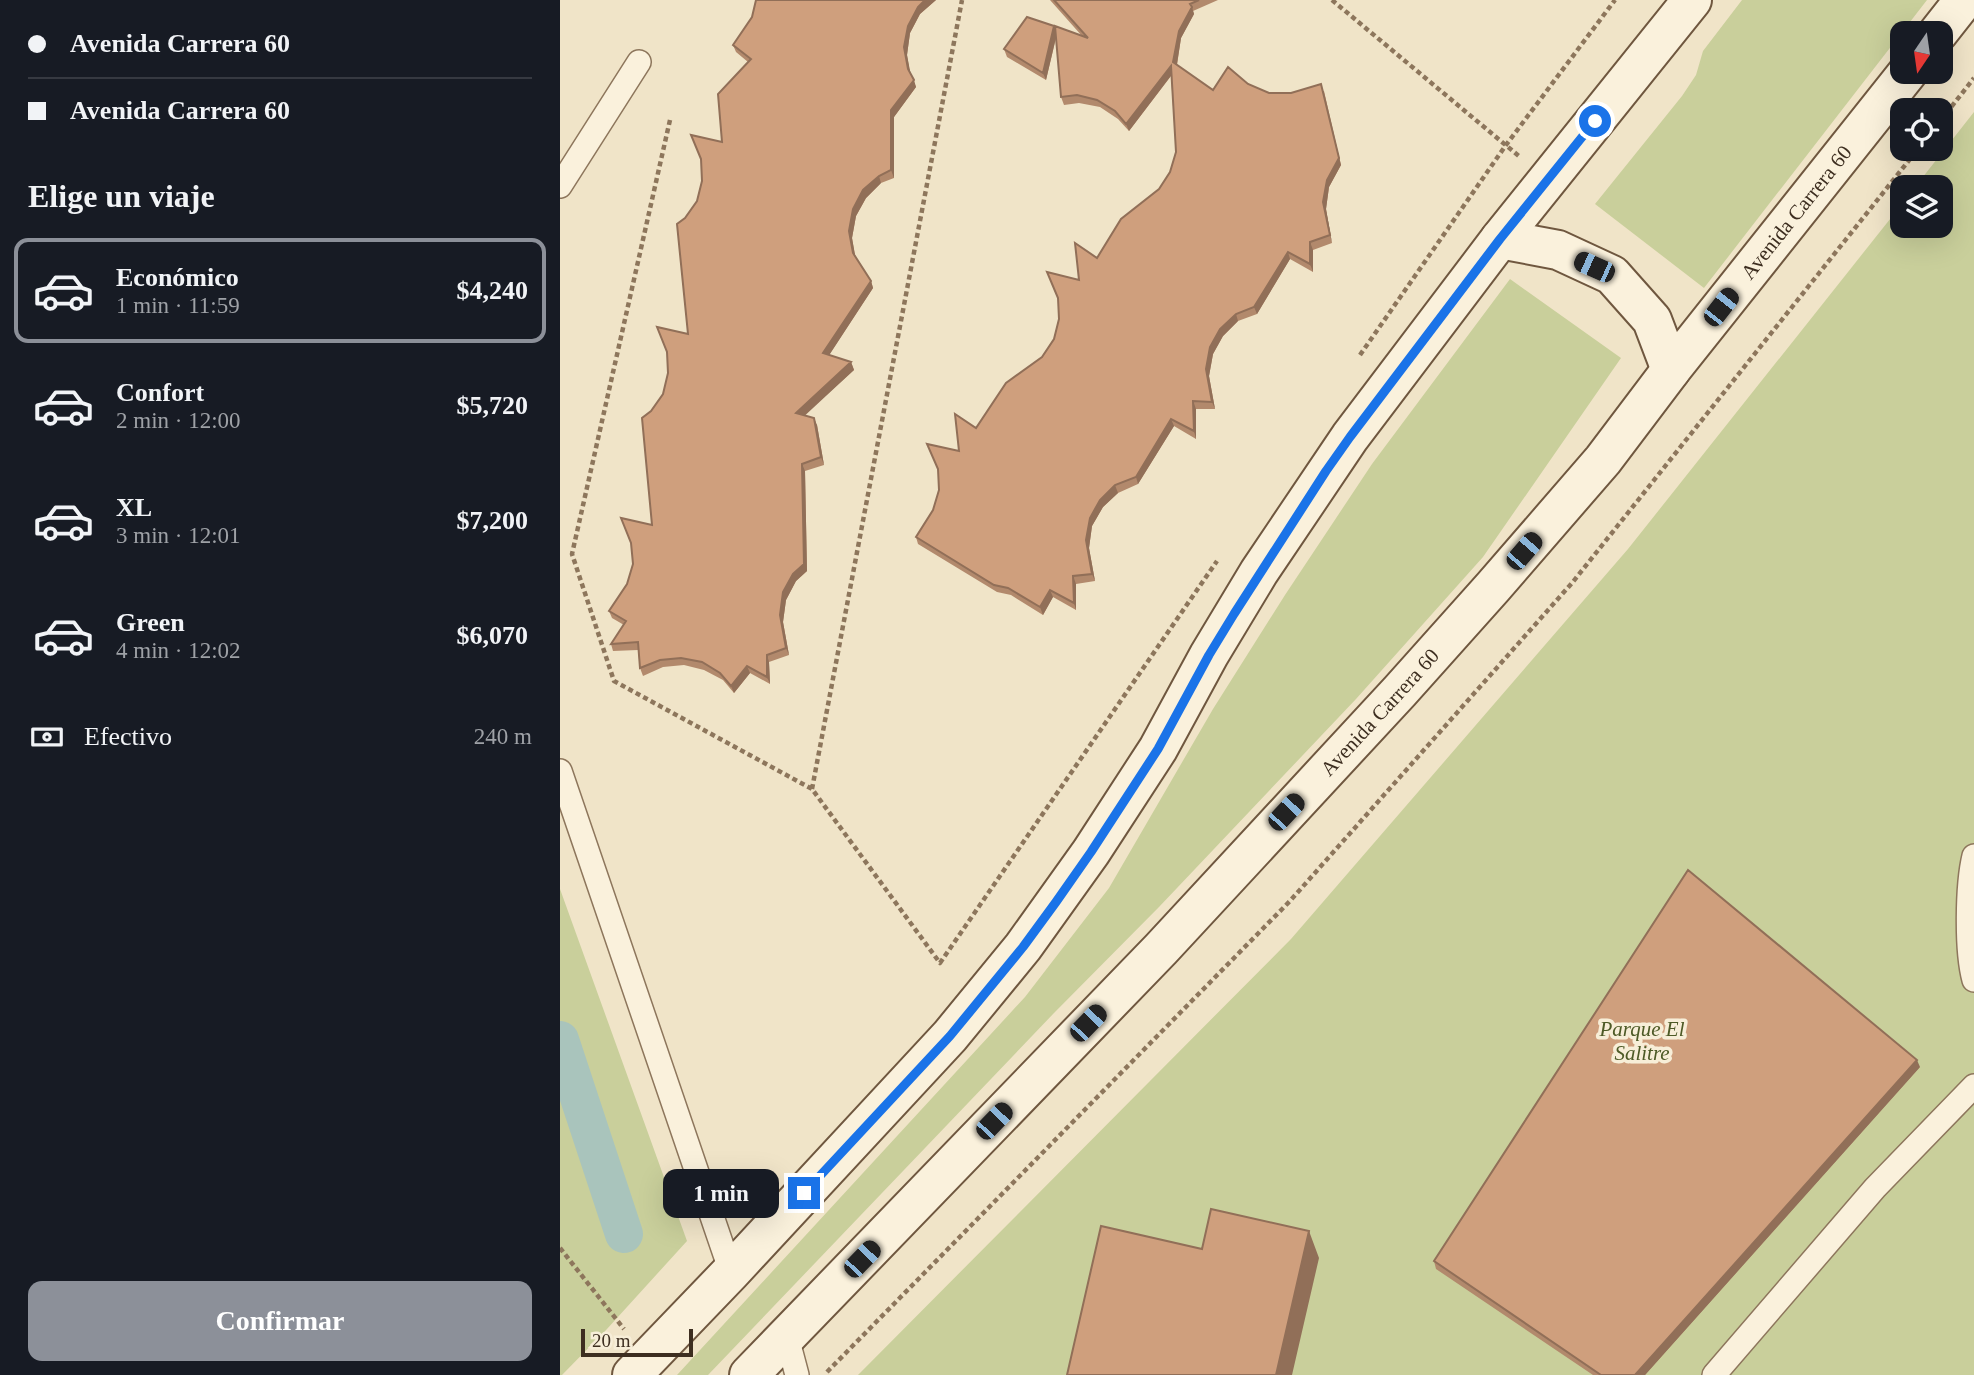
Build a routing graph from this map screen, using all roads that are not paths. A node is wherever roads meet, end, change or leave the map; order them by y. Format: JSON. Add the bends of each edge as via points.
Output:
{"nodes":[{"id":1,"x":1692,"y":0,"type":"edge"},
{"id":2,"x":1964,"y":0,"type":"edge"},
{"id":3,"x":1947,"y":21,"type":"edge"},
{"id":4,"x":639,"y":62,"type":"dead end"},
{"id":5,"x":1898,"y":84,"type":"edge"},
{"id":6,"x":560,"y":186,"type":"edge"},
{"id":7,"x":1500,"y":239,"type":"junction"},
{"id":8,"x":1671,"y":370,"type":"junction"},
{"id":9,"x":560,"y":771,"type":"edge"},
{"id":10,"x":1974,"y":856,"type":"edge"},
{"id":11,"x":1974,"y":980,"type":"edge"},
{"id":12,"x":1974,"y":1086,"type":"edge"},
{"id":13,"x":731,"y":1272,"type":"junction"},
{"id":14,"x":787,"y":1337,"type":"junction"},
{"id":15,"x":632,"y":1375,"type":"edge"},
{"id":16,"x":749,"y":1375,"type":"edge"},
{"id":17,"x":797,"y":1375,"type":"edge"},
{"id":18,"x":1714,"y":1375,"type":"edge"}],
"edges":[{"from":1,"to":7,"type":"main road"},
{"from":2,"to":3,"type":"main road"},
{"from":4,"to":6,"type":"lane"},
{"from":5,"to":8,"type":"main road","name":"Avenida Carrera 60"},
{"from":7,"to":8,"type":"main road","via":[[1558,250],[1612,275],[1652,320]]},
{"from":7,"to":13,"type":"main road","via":[[1314,488],[1209,655],[1158,749],[1029,938],[950,1036]]},
{"from":8,"to":14,"type":"main road","name":"Avenida Carrera 60","via":[[1603,460],[1400,691],[1161,949]]},
{"from":9,"to":13,"type":"lane"},
{"from":10,"to":11,"type":"lane","via":[[1969,924]]},
{"from":12,"to":18,"type":"lane","via":[[1875,1188]]},
{"from":13,"to":15,"type":"main road"},
{"from":14,"to":16,"type":"main road","name":"Avenida Carrera 60"},
{"from":14,"to":17,"type":"lane"}]}
